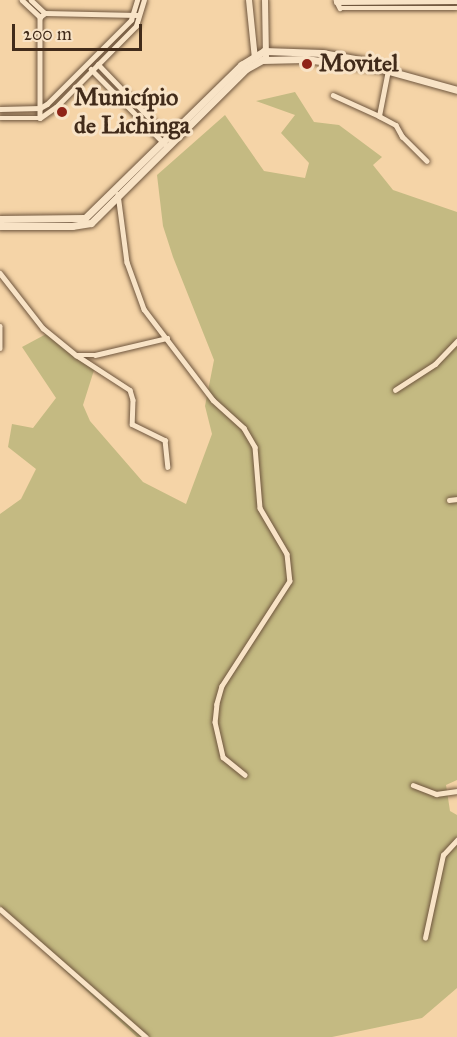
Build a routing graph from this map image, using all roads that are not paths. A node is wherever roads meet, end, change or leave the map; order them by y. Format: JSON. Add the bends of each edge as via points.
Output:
{"nodes":[{"id":1,"x":22,"y":0,"type":"edge"},
{"id":2,"x":31,"y":0,"type":"edge"},
{"id":3,"x":137,"y":0,"type":"edge"},
{"id":4,"x":144,"y":0,"type":"edge"},
{"id":5,"x":336,"y":1,"type":"edge"},
{"id":6,"x":457,"y":1,"type":"edge"},
{"id":7,"x":249,"y":2,"type":"edge"},
{"id":8,"x":265,"y":2,"type":"edge"},
{"id":9,"x":457,"y":8,"type":"edge"},
{"id":10,"x":45,"y":13,"type":"junction"},
{"id":11,"x":135,"y":13,"type":"junction"},
{"id":12,"x":39,"y":17,"type":"junction"},
{"id":13,"x":142,"y":18,"type":"junction"},
{"id":14,"x":265,"y":55,"type":"junction"},
{"id":15,"x":255,"y":59,"type":"junction"},
{"id":16,"x":94,"y":60,"type":"junction"},
{"id":17,"x":99,"y":65,"type":"junction"},
{"id":18,"x":88,"y":66,"type":"junction"},
{"id":19,"x":385,"y":69,"type":"junction"},
{"id":20,"x":93,"y":72,"type":"junction"},
{"id":21,"x":457,"y":88,"type":"edge"},
{"id":22,"x":333,"y":95,"type":"dead end"},
{"id":23,"x":56,"y":96,"type":"junction"},
{"id":24,"x":133,"y":100,"type":"junction"},
{"id":25,"x":61,"y":102,"type":"junction"},
{"id":26,"x":128,"y":105,"type":"junction"},
{"id":27,"x":40,"y":108,"type":"junction"},
{"id":28,"x":0,"y":109,"type":"edge"},
{"id":29,"x":379,"y":116,"type":"junction"},
{"id":30,"x":0,"y":118,"type":"edge"},
{"id":31,"x":40,"y":118,"type":"junction"},
{"id":32,"x":168,"y":142,"type":"junction"},
{"id":33,"x":428,"y":161,"type":"dead end"},
{"id":34,"x":117,"y":194,"type":"junction"},
{"id":35,"x":0,"y":219,"type":"edge"},
{"id":36,"x":27,"y":223,"type":"junction"},
{"id":37,"x":0,"y":226,"type":"edge"},
{"id":38,"x":0,"y":273,"type":"edge"},
{"id":39,"x":0,"y":326,"type":"edge"},
{"id":40,"x":167,"y":338,"type":"junction"},
{"id":41,"x":457,"y":341,"type":"edge"},
{"id":42,"x":0,"y":348,"type":"edge"},
{"id":43,"x":76,"y":355,"type":"junction"},
{"id":44,"x":395,"y":390,"type":"dead end"},
{"id":45,"x":168,"y":467,"type":"dead end"},
{"id":46,"x":457,"y":499,"type":"edge"},
{"id":47,"x":449,"y":500,"type":"dead end"},
{"id":48,"x":245,"y":776,"type":"dead end"},
{"id":49,"x":413,"y":785,"type":"dead end"},
{"id":50,"x":457,"y":791,"type":"edge"},
{"id":51,"x":457,"y":840,"type":"edge"},
{"id":52,"x":0,"y":909,"type":"edge"},
{"id":53,"x":425,"y":938,"type":"dead end"},
{"id":54,"x":146,"y":1037,"type":"edge"}],
"edges":[{"from":1,"to":12,"type":"street"},
{"from":2,"to":10,"type":"street"},
{"from":3,"to":11,"type":"street"},
{"from":4,"to":13,"type":"street"},
{"from":5,"to":6,"type":"street"},
{"from":5,"to":9,"type":"street","via":[[340,8]]},
{"from":7,"to":8,"type":"street"},
{"from":7,"to":15,"type":"street"},
{"from":8,"to":14,"type":"street"},
{"from":10,"to":11,"type":"street"},
{"from":10,"to":12,"type":"street"},
{"from":11,"to":13,"type":"street"},
{"from":11,"to":16,"type":"street"},
{"from":12,"to":27,"type":"street"},
{"from":13,"to":17,"type":"street"},
{"from":14,"to":15,"type":"main road"},
{"from":14,"to":19,"type":"main road","via":[[371,62]]},
{"from":15,"to":32,"type":"main road"},
{"from":16,"to":17,"type":"street"},
{"from":16,"to":18,"type":"street"},
{"from":17,"to":20,"type":"street"},
{"from":17,"to":24,"type":"street"},
{"from":18,"to":20,"type":"street"},
{"from":18,"to":23,"type":"street"},
{"from":19,"to":21,"type":"main road"},
{"from":19,"to":29,"type":"street"},
{"from":20,"to":25,"type":"street"},
{"from":20,"to":26,"type":"street"},
{"from":22,"to":29,"type":"street"},
{"from":23,"to":25,"type":"street"},
{"from":23,"to":27,"type":"street"},
{"from":24,"to":26,"type":"street"},
{"from":24,"to":32,"type":"street"},
{"from":25,"to":31,"type":"street"},
{"from":26,"to":32,"type":"street"},
{"from":27,"to":28,"type":"street"},
{"from":27,"to":31,"type":"street"},
{"from":29,"to":33,"type":"street","via":[[396,125]]},
{"from":30,"to":31,"type":"street"},
{"from":32,"to":34,"type":"main road"},
{"from":34,"to":36,"type":"main road","via":[[88,220]]},
{"from":34,"to":40,"type":"street","via":[[134,285],[148,317]]},
{"from":35,"to":36,"type":"main road"},
{"from":36,"to":37,"type":"main road"},
{"from":38,"to":43,"type":"street","via":[[43,328]]},
{"from":39,"to":42,"type":"street"},
{"from":40,"to":43,"type":"street","via":[[95,355]]},
{"from":40,"to":48,"type":"street","via":[[213,400],[244,428],[255,447],[260,508],[287,554],[290,581],[222,686],[217,704],[215,722],[223,757]]},
{"from":41,"to":44,"type":"street","via":[[435,364]]},
{"from":43,"to":45,"type":"street","via":[[130,390],[132,424],[165,440]]},
{"from":46,"to":47,"type":"street"},
{"from":49,"to":50,"type":"street","via":[[436,794]]},
{"from":51,"to":53,"type":"street","via":[[443,855]]},
{"from":52,"to":54,"type":"street"}]}
